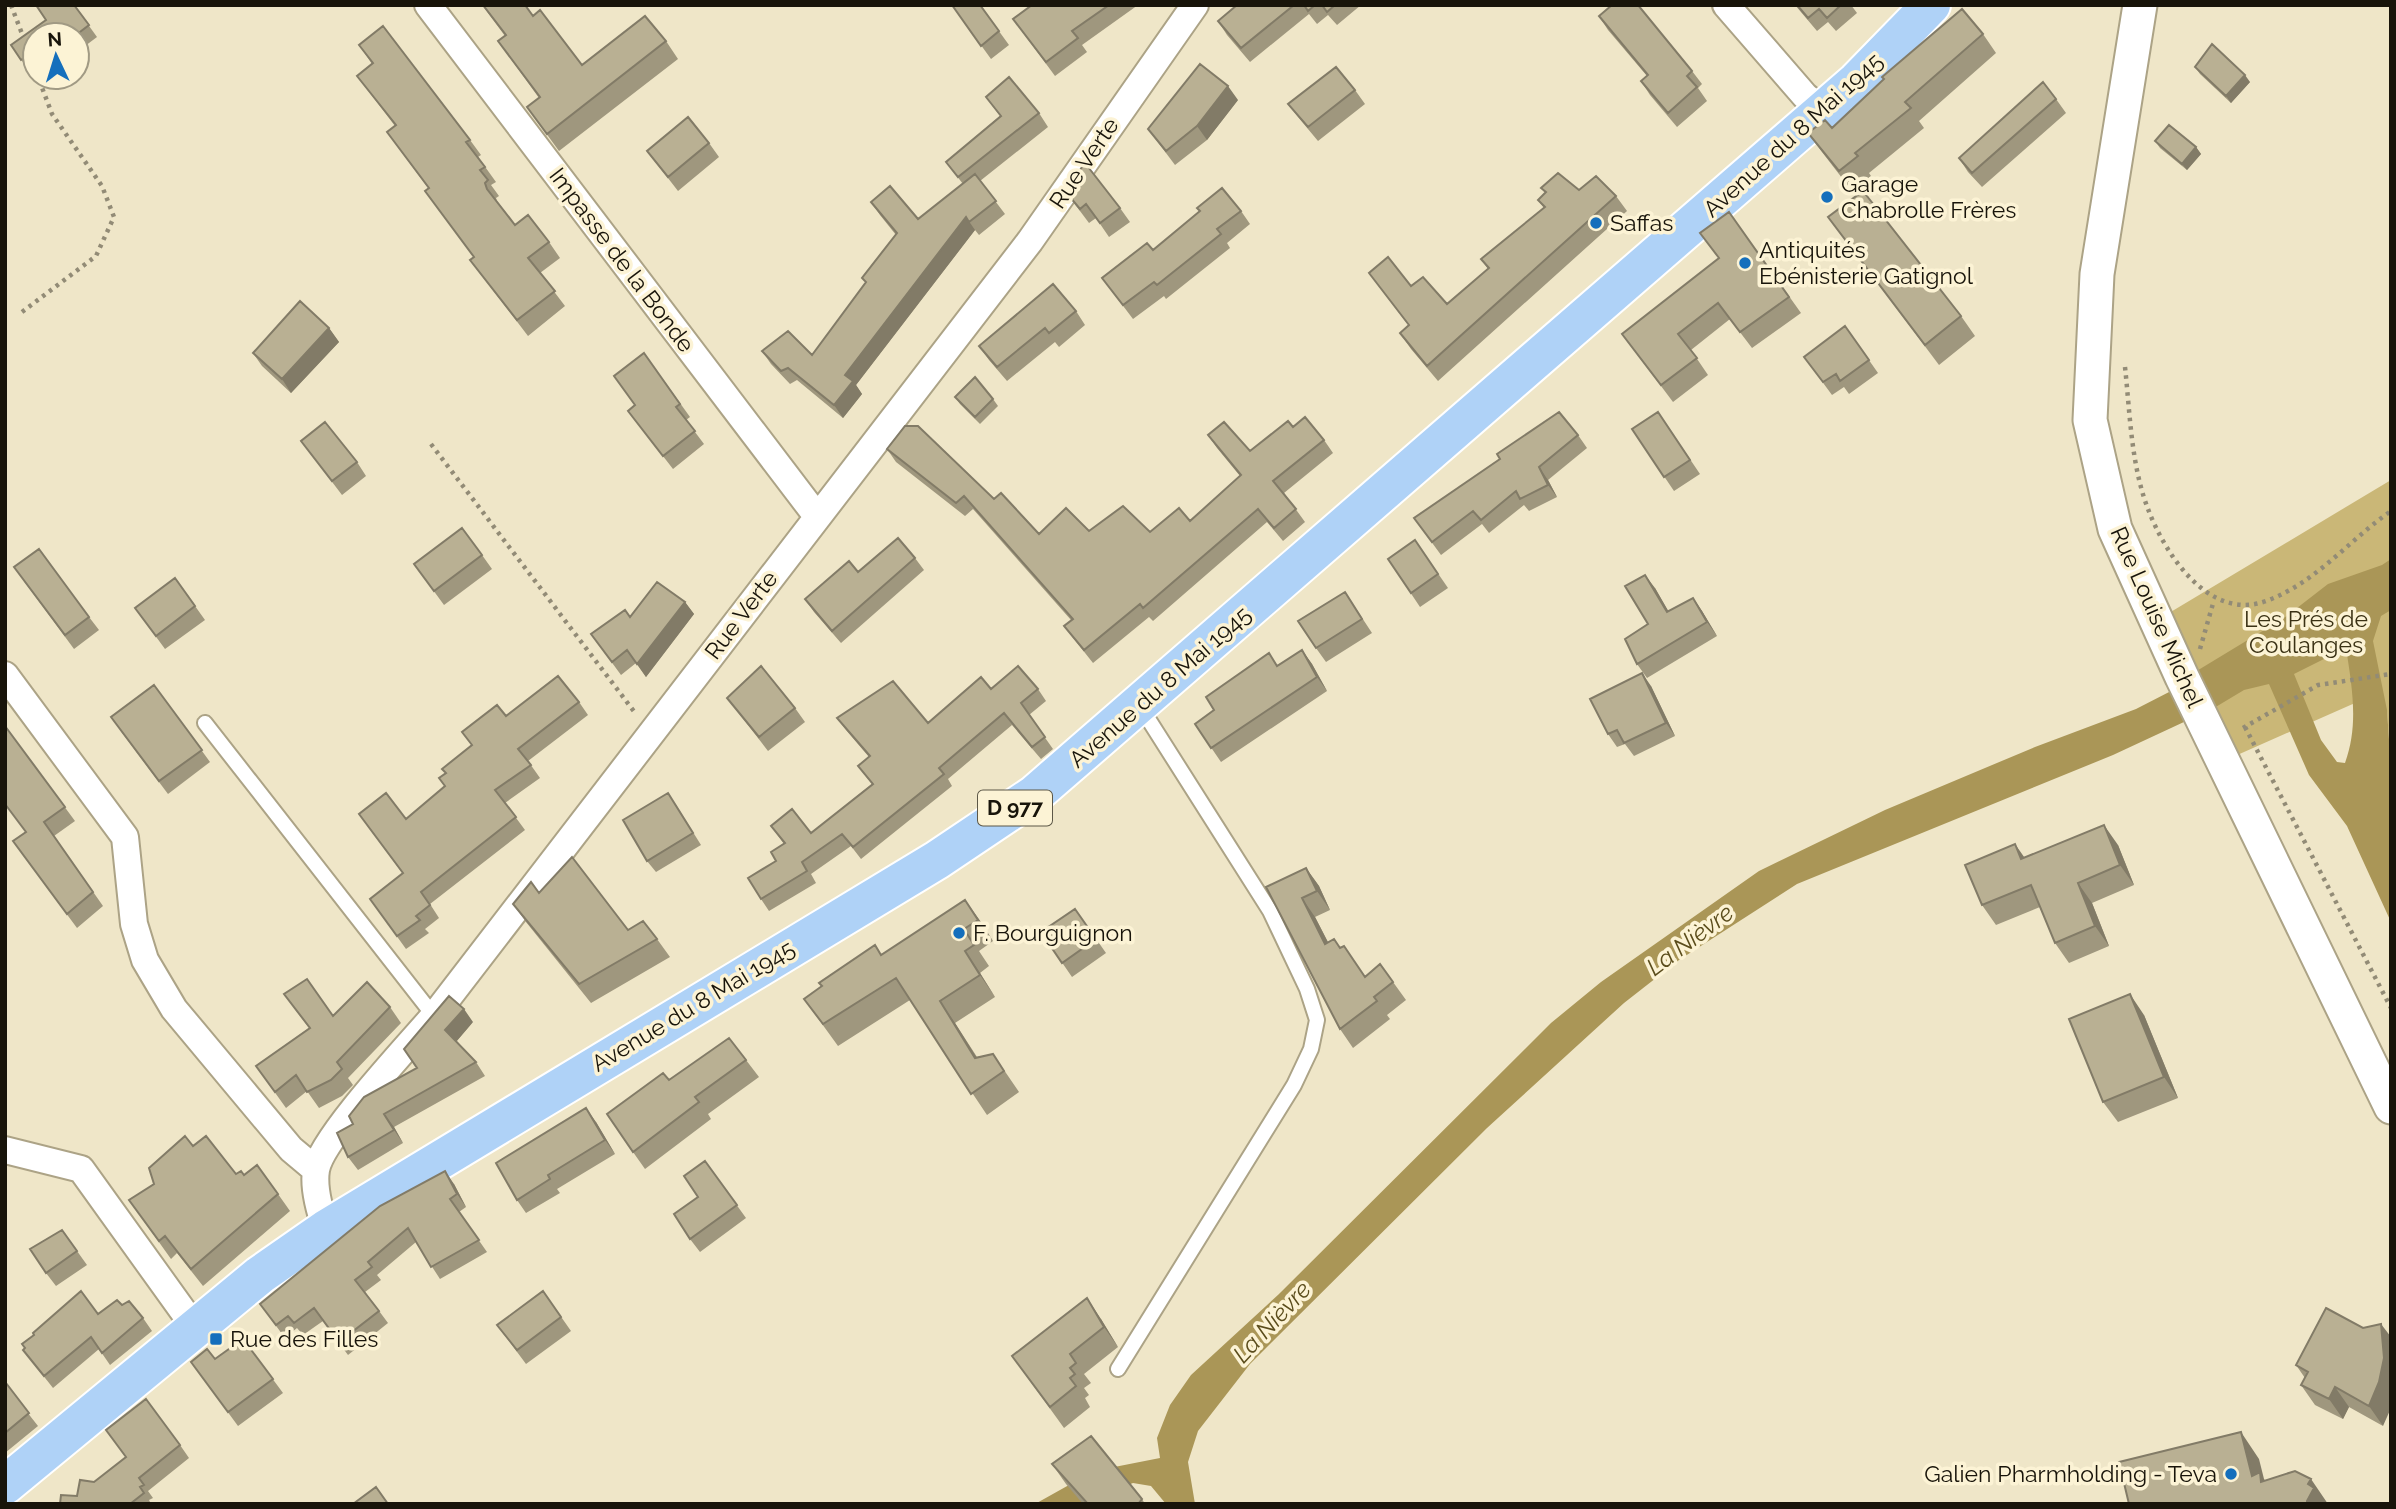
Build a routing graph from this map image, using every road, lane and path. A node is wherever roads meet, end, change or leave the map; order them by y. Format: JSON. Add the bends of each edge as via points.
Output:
{"nodes":[{"id":1,"x":11,"y":5,"type":"edge"},
{"id":2,"x":428,"y":5,"type":"edge"},
{"id":3,"x":1195,"y":5,"type":"edge"},
{"id":4,"x":1726,"y":5,"type":"edge"},
{"id":5,"x":1931,"y":5,"type":"edge"},
{"id":6,"x":2140,"y":5,"type":"edge"},
{"id":7,"x":21,"y":31,"type":"edge"},
{"id":8,"x":43,"y":91,"type":"edge"},
{"id":9,"x":1821,"y":109,"type":"junction"},
{"id":10,"x":22,"y":312,"type":"dead end"},
{"id":11,"x":2124,"y":360,"type":"dead end"},
{"id":12,"x":431,"y":444,"type":"dead end"},
{"id":13,"x":2391,"y":510,"type":"edge"},
{"id":14,"x":816,"y":515,"type":"junction"},
{"id":15,"x":2214,"y":600,"type":"junction"},
{"id":16,"x":2181,"y":673,"type":"junction"},
{"id":17,"x":2390,"y":674,"type":"edge"},
{"id":18,"x":5,"y":675,"type":"edge"},
{"id":19,"x":1139,"y":705,"type":"junction"},
{"id":20,"x":205,"y":723,"type":"dead end"},
{"id":21,"x":2245,"y":727,"type":"junction"},
{"id":22,"x":651,"y":735,"type":"junction"},
{"id":23,"x":2212,"y":737,"type":"junction"},
{"id":24,"x":2391,"y":1008,"type":"edge"},
{"id":25,"x":434,"y":1016,"type":"junction"},
{"id":26,"x":2391,"y":1107,"type":"edge"},
{"id":27,"x":5,"y":1150,"type":"edge"},
{"id":28,"x":316,"y":1170,"type":"junction"},
{"id":29,"x":326,"y":1229,"type":"junction"},
{"id":30,"x":196,"y":1329,"type":"junction"},
{"id":31,"x":1118,"y":1369,"type":"dead end"},
{"id":32,"x":5,"y":1485,"type":"edge"}],
"edges":[{"from":1,"to":7,"type":"path"},
{"from":2,"to":14,"type":"street","name":"Impasse de la Bonde"},
{"from":3,"to":14,"type":"street","name":"Rue Verte","via":[[1030,241]]},
{"from":4,"to":9,"type":"street"},
{"from":5,"to":9,"type":"main road","name":"Avenue du 8 Mai 1945","number":"D 977","via":[[1857,81]]},
{"from":6,"to":16,"type":"street","name":"Rue Louise Michel","via":[[2097,274],[2090,420],[2115,529]]},
{"from":8,"to":10,"type":"path","via":[[52,114],[102,186],[114,217],[96,256]]},
{"from":9,"to":19,"type":"main road","name":"Avenue du 8 Mai 1945","number":"D 977"},
{"from":11,"to":15,"type":"path","via":[[2133,442],[2148,509],[2176,560]]},
{"from":12,"to":22,"type":"path"},
{"from":13,"to":15,"type":"path","via":[[2309,579],[2265,602],[2245,605]]},
{"from":14,"to":22,"type":"street","name":"Rue Verte"},
{"from":15,"to":16,"type":"path","via":[[2203,645]]},
{"from":16,"to":23,"type":"street","name":"Rue Louise Michel"},
{"from":17,"to":21,"type":"path","via":[[2318,685]]},
{"from":18,"to":28,"type":"street","via":[[125,837],[134,924],[145,960],[174,1009],[291,1149]]},
{"from":19,"to":29,"type":"main road","name":"Avenue du 8 Mai 1945","number":"D 977","via":[[1034,795],[937,860]]},
{"from":19,"to":31,"type":"lane","via":[[1270,911],[1317,1020],[1311,1049],[1294,1085]]},
{"from":20,"to":25,"type":"lane"},
{"from":21,"to":23,"type":"path"},
{"from":21,"to":24,"type":"path"},
{"from":22,"to":25,"type":"street","name":"Rue Verte"},
{"from":23,"to":26,"type":"street","name":"Rue Louise Michel"},
{"from":25,"to":28,"type":"street","name":"Rue Verte","via":[[334,1135]]},
{"from":27,"to":30,"type":"street","via":[[81,1169]]},
{"from":28,"to":29,"type":"street","via":[[319,1209]]},
{"from":29,"to":30,"type":"main road","name":"Avenue du 8 Mai 1945","number":"D 977","via":[[260,1275]]},
{"from":30,"to":32,"type":"main road","name":"Avenue du 8 Mai 1945","number":"D 977"}]}
